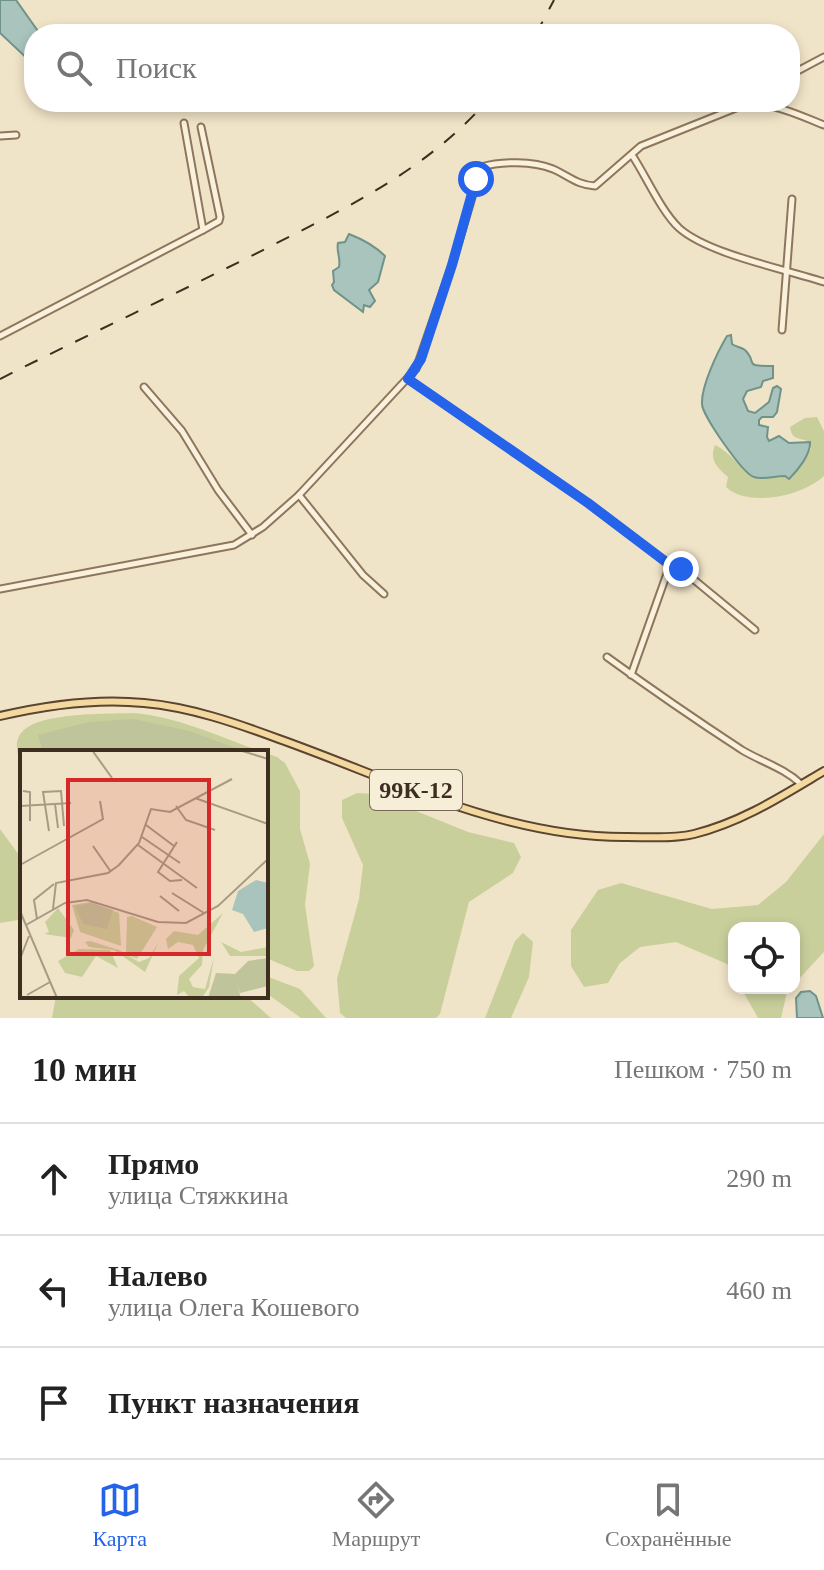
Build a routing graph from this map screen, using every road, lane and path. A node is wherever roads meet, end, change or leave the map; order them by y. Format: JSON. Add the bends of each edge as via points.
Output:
{"nodes":[{"id":1,"x":824,"y":57,"type":"edge"},
{"id":2,"x":800,"y":70,"type":"edge"},
{"id":3,"x":724,"y":112,"type":"edge"},
{"id":4,"x":787,"y":112,"type":"edge"},
{"id":5,"x":184,"y":123,"type":"dead end"},
{"id":6,"x":824,"y":125,"type":"edge"},
{"id":7,"x":201,"y":127,"type":"dead end"},
{"id":8,"x":16,"y":135,"type":"dead end"},
{"id":9,"x":0,"y":136,"type":"edge"},
{"id":10,"x":632,"y":155,"type":"junction"},
{"id":11,"x":792,"y":199,"type":"dead end"},
{"id":12,"x":203,"y":230,"type":"junction"},
{"id":13,"x":786,"y":269,"type":"junction"},
{"id":14,"x":824,"y":282,"type":"edge"},
{"id":15,"x":782,"y":330,"type":"dead end"},
{"id":16,"x":0,"y":336,"type":"edge"},
{"id":17,"x":408,"y":379,"type":"junction"},
{"id":18,"x":144,"y":387,"type":"dead end"},
{"id":19,"x":299,"y":495,"type":"junction"},
{"id":20,"x":252,"y":535,"type":"junction"},
{"id":21,"x":670,"y":565,"type":"junction"},
{"id":22,"x":0,"y":589,"type":"edge"},
{"id":23,"x":384,"y":594,"type":"dead end"},
{"id":24,"x":755,"y":630,"type":"dead end"},
{"id":25,"x":607,"y":657,"type":"dead end"},
{"id":26,"x":631,"y":675,"type":"junction"},
{"id":27,"x":0,"y":716,"type":"edge"},
{"id":28,"x":824,"y":771,"type":"edge"},
{"id":29,"x":801,"y":784,"type":"junction"}],
"edges":[{"from":1,"to":2,"type":"street"},
{"from":3,"to":10,"type":"street","via":[[641,146]]},
{"from":4,"to":6,"type":"street"},
{"from":5,"to":12,"type":"street"},
{"from":7,"to":12,"type":"street","via":[[220,217]]},
{"from":8,"to":9,"type":"street"},
{"from":10,"to":13,"type":"street","via":[[668,215],[690,236]]},
{"from":10,"to":17,"type":"street","via":[[595,186],[574,183],[546,167],[481,167],[421,359]]},
{"from":11,"to":13,"type":"street"},
{"from":12,"to":16,"type":"street"},
{"from":13,"to":14,"type":"street"},
{"from":13,"to":15,"type":"street"},
{"from":17,"to":19,"type":"street"},
{"from":17,"to":21,"type":"street"},
{"from":18,"to":20,"type":"street","via":[[182,431]]},
{"from":19,"to":20,"type":"street"},
{"from":19,"to":23,"type":"street"},
{"from":20,"to":22,"type":"street","via":[[234,545]]},
{"from":21,"to":24,"type":"street"},
{"from":21,"to":26,"type":"street"},
{"from":25,"to":26,"type":"street"},
{"from":26,"to":29,"type":"street"},
{"from":27,"to":29,"type":"main road","number":"99К-12","via":[[70,703],[146,703],[184,710],[252,729],[479,813],[559,834],[691,835],[733,822]]},
{"from":28,"to":29,"type":"main road","number":"99К-12"}]}
